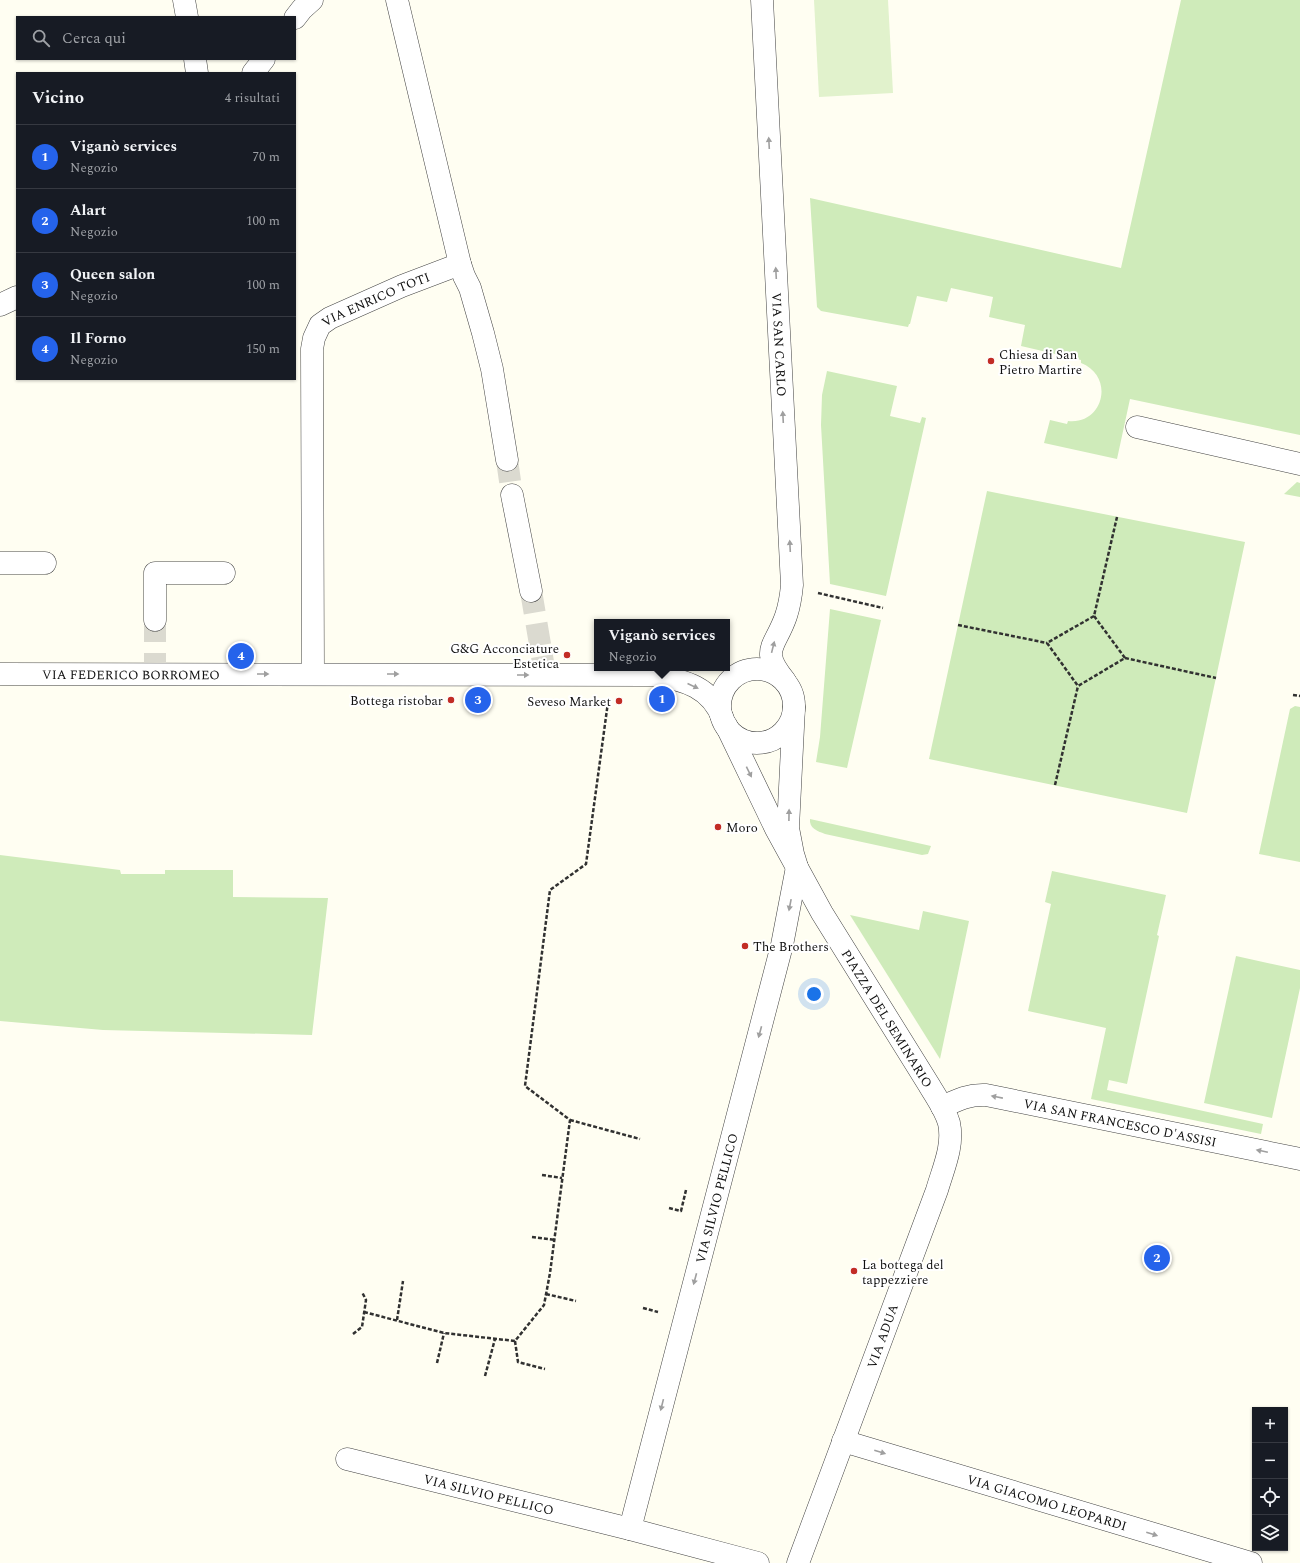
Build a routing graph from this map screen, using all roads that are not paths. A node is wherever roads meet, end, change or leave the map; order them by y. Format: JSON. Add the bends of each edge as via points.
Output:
{"nodes":[{"id":1,"x":184,"y":0,"type":"edge"},
{"id":2,"x":312,"y":0,"type":"edge"},
{"id":3,"x":397,"y":0,"type":"edge"},
{"id":4,"x":762,"y":0,"type":"edge"},
{"id":5,"x":187,"y":16,"type":"edge"},
{"id":6,"x":296,"y":17,"type":"edge"},
{"id":7,"x":195,"y":60,"type":"edge"},
{"id":8,"x":263,"y":60,"type":"edge"},
{"id":9,"x":197,"y":72,"type":"edge"},
{"id":10,"x":254,"y":72,"type":"edge"},
{"id":11,"x":460,"y":264,"type":"junction"},
{"id":12,"x":16,"y":298,"type":"edge"},
{"id":13,"x":0,"y":305,"type":"edge"},
{"id":14,"x":1138,"y":427,"type":"dead end"},
{"id":15,"x":507,"y":460,"type":"tunnel mouth"},
{"id":16,"x":1300,"y":464,"type":"edge"},
{"id":17,"x":512,"y":494,"type":"tunnel mouth"},
{"id":18,"x":46,"y":563,"type":"dead end"},
{"id":19,"x":0,"y":564,"type":"edge"},
{"id":20,"x":224,"y":573,"type":"dead end"},
{"id":21,"x":530,"y":591,"type":"tunnel mouth"},
{"id":22,"x":155,"y":620,"type":"tunnel mouth"},
{"id":23,"x":0,"y":674,"type":"edge"},
{"id":24,"x":313,"y":674,"type":"junction"},
{"id":25,"x":785,"y":681,"type":"junction"},
{"id":26,"x":794,"y":707,"type":"junction"},
{"id":27,"x":724,"y":722,"type":"junction"},
{"id":28,"x":797,"y":867,"type":"junction"},
{"id":29,"x":942,"y":1107,"type":"junction"},
{"id":30,"x":1300,"y":1159,"type":"edge"},
{"id":31,"x":843,"y":1441,"type":"junction"},
{"id":32,"x":347,"y":1459,"type":"dead end"},
{"id":33,"x":630,"y":1529,"type":"junction"},
{"id":34,"x":758,"y":1563,"type":"edge"},
{"id":35,"x":798,"y":1563,"type":"edge"},
{"id":36,"x":1251,"y":1563,"type":"edge"}],
"edges":[{"from":1,"to":5,"type":"street"},
{"from":2,"to":6,"type":"street"},
{"from":3,"to":11,"type":"street"},
{"from":25,"to":4,"type":"street","name":"VIA SAN CARLO","one_way":true,"via":[[772,661],[771,654],[773,642],[786,616],[792,585]]},
{"from":7,"to":9,"type":"street"},
{"from":8,"to":10,"type":"street"},
{"from":11,"to":15,"type":"street","via":[[472,295],[492,369]]},
{"from":11,"to":24,"type":"street","name":"VIA ENRICO TOTI","via":[[341,312],[320,325],[314,338]]},
{"from":12,"to":13,"type":"street"},
{"from":14,"to":16,"type":"street"},
{"from":17,"to":21,"type":"street"},
{"from":18,"to":19,"type":"street"},
{"from":20,"to":22,"type":"street","via":[[155,573]]},
{"from":23,"to":24,"type":"street","name":"VIA FEDERICO BORROMEO","one_way":true,"via":[[155,668]]},
{"from":24,"to":27,"type":"street","name":"VIA FEDERICO BORROMEO","one_way":true,"via":[[544,668],[653,675],[695,686],[708,695]]},
{"from":25,"to":26,"type":"street","name":"PIAZZA DEL SEMINARIO","via":[[793,696]]},
{"from":25,"to":27,"type":"street","name":"PIAZZA DEL SEMINARIO","via":[[772,672],[761,669],[748,670],[737,675],[728,683],[722,695],[720,707]]},
{"from":26,"to":27,"type":"street","via":[[790,723],[783,732],[763,742],[744,740],[734,734]]},
{"from":28,"to":26,"type":"street","name":"PIAZZA DEL SEMINARIO","one_way":true,"via":[[788,828]]},
{"from":27,"to":28,"type":"street","name":"PIAZZA DEL SEMINARIO","one_way":true},
{"from":28,"to":29,"type":"street","name":"PIAZZA DEL SEMINARIO","via":[[822,913]]},
{"from":28,"to":33,"type":"street","name":"VIA SILVIO PELLICO","one_way":true,"via":[[780,953]]},
{"from":30,"to":29,"type":"street","name":"VIA SAN FRANCESCO D'ASSISI","one_way":true,"via":[[986,1095],[963,1097]]},
{"from":29,"to":31,"type":"street","name":"VIA ADUA","via":[[950,1131],[946,1161]]},
{"from":31,"to":35,"type":"street","name":"VIA ADUA"},
{"from":31,"to":36,"type":"street","name":"VIA GIACOMO LEOPARDI","one_way":true},
{"from":32,"to":33,"type":"street","name":"VIA SILVIO PELLICO"},
{"from":33,"to":34,"type":"street","name":"VIA SILVIO PELLICO"}]}
